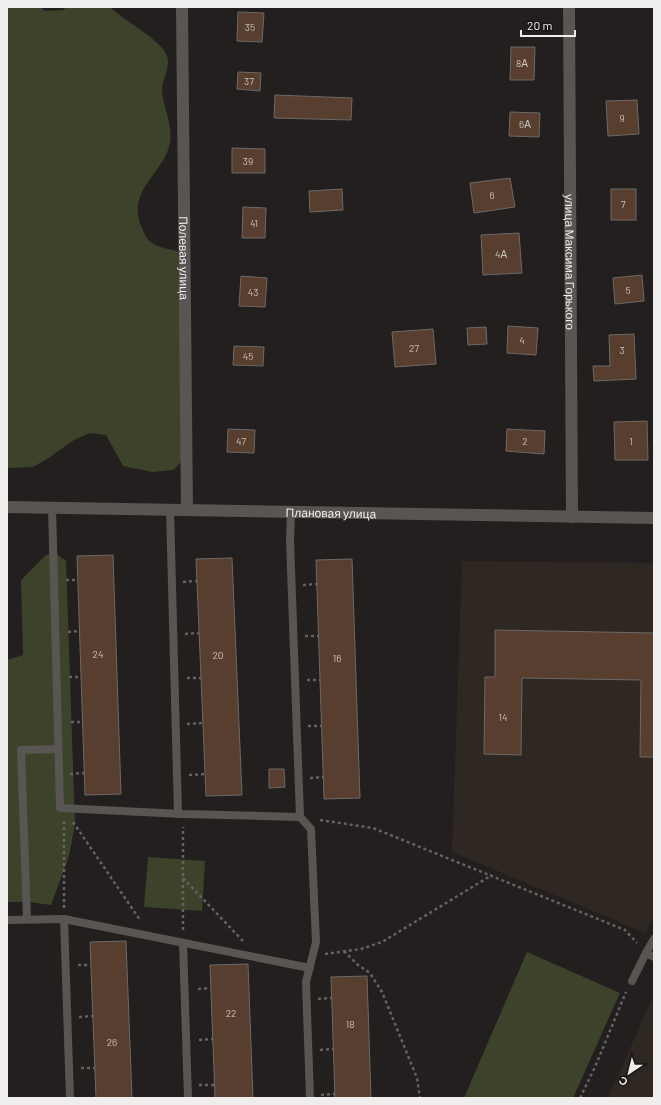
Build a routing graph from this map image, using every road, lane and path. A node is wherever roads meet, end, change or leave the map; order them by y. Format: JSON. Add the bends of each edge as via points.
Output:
{"nodes":[{"id":1,"x":182,"y":7,"type":"edge"},
{"id":2,"x":569,"y":7,"type":"edge"},
{"id":3,"x":7,"y":506,"type":"edge"},
{"id":4,"x":52,"y":507,"type":"junction"},
{"id":5,"x":170,"y":509,"type":"junction"},
{"id":6,"x":187,"y":510,"type":"junction"},
{"id":7,"x":291,"y":512,"type":"junction"},
{"id":8,"x":572,"y":517,"type":"junction"},
{"id":9,"x":654,"y":518,"type":"edge"},
{"id":10,"x":58,"y":749,"type":"junction"},
{"id":11,"x":64,"y":808,"type":"junction"},
{"id":12,"x":181,"y":814,"type":"junction"},
{"id":13,"x":300,"y":817,"type":"junction"},
{"id":14,"x":492,"y":875,"type":"junction"},
{"id":15,"x":183,"y":877,"type":"junction"},
{"id":16,"x":27,"y":919,"type":"junction"},
{"id":17,"x":64,"y":919,"type":"junction"},
{"id":18,"x":7,"y":920,"type":"edge"},
{"id":19,"x":151,"y":936,"type":"junction"},
{"id":20,"x":654,"y":939,"type":"edge"},
{"id":21,"x":183,"y":943,"type":"junction"},
{"id":22,"x":344,"y":951,"type":"junction"},
{"id":23,"x":646,"y":954,"type":"junction"},
{"id":24,"x":313,"y":955,"type":"junction"},
{"id":25,"x":654,"y":957,"type":"edge"},
{"id":26,"x":259,"y":958,"type":"junction"},
{"id":27,"x":310,"y":968,"type":"junction"},
{"id":28,"x":632,"y":981,"type":"joint"},
{"id":29,"x":70,"y":1098,"type":"edge"},
{"id":30,"x":188,"y":1098,"type":"edge"},
{"id":31,"x":310,"y":1098,"type":"edge"},
{"id":32,"x":420,"y":1098,"type":"edge"},
{"id":33,"x":580,"y":1098,"type":"edge"}],
"edges":[{"from":1,"to":6,"type":"street","name":"Полевая улица"},
{"from":2,"to":8,"type":"street","name":"улица Максима Горького"},
{"from":3,"to":4,"type":"street","name":"Плановая улица"},
{"from":4,"to":5,"type":"street","name":"Плановая улица"},
{"from":4,"to":10,"type":"lane"},
{"from":5,"to":6,"type":"street","name":"Плановая улица"},
{"from":5,"to":12,"type":"lane"},
{"from":6,"to":7,"type":"street","name":"Плановая улица"},
{"from":7,"to":8,"type":"street","name":"Плановая улица"},
{"from":7,"to":13,"type":"lane"},
{"from":8,"to":9,"type":"street","name":"Плановая улица"},
{"from":10,"to":11,"type":"lane","via":[[60,808]]},
{"from":10,"to":16,"type":"lane","via":[[21,750]]},
{"from":11,"to":12,"type":"lane"},
{"from":11,"to":17,"type":"path"},
{"from":11,"to":19,"type":"path"},
{"from":12,"to":13,"type":"lane"},
{"from":12,"to":15,"type":"path"},
{"from":13,"to":14,"type":"path","via":[[373,828]]},
{"from":13,"to":24,"type":"lane","via":[[312,829],[316,942]]},
{"from":14,"to":22,"type":"path","via":[[382,942]]},
{"from":14,"to":23,"type":"path","via":[[625,930]]},
{"from":15,"to":21,"type":"path"},
{"from":15,"to":26,"type":"path"},
{"from":16,"to":17,"type":"lane"},
{"from":16,"to":18,"type":"lane"},
{"from":17,"to":19,"type":"lane"},
{"from":17,"to":29,"type":"lane"},
{"from":19,"to":21,"type":"lane"},
{"from":20,"to":23,"type":"lane"},
{"from":21,"to":26,"type":"lane"},
{"from":21,"to":30,"type":"lane"},
{"from":22,"to":24,"type":"path"},
{"from":22,"to":32,"type":"path","via":[[370,973],[382,992],[417,1078]]},
{"from":23,"to":25,"type":"lane"},
{"from":23,"to":28,"type":"lane"},
{"from":24,"to":27,"type":"lane"},
{"from":26,"to":27,"type":"lane"},
{"from":27,"to":31,"type":"lane","via":[[306,982]]},
{"from":28,"to":33,"type":"path"}]}
